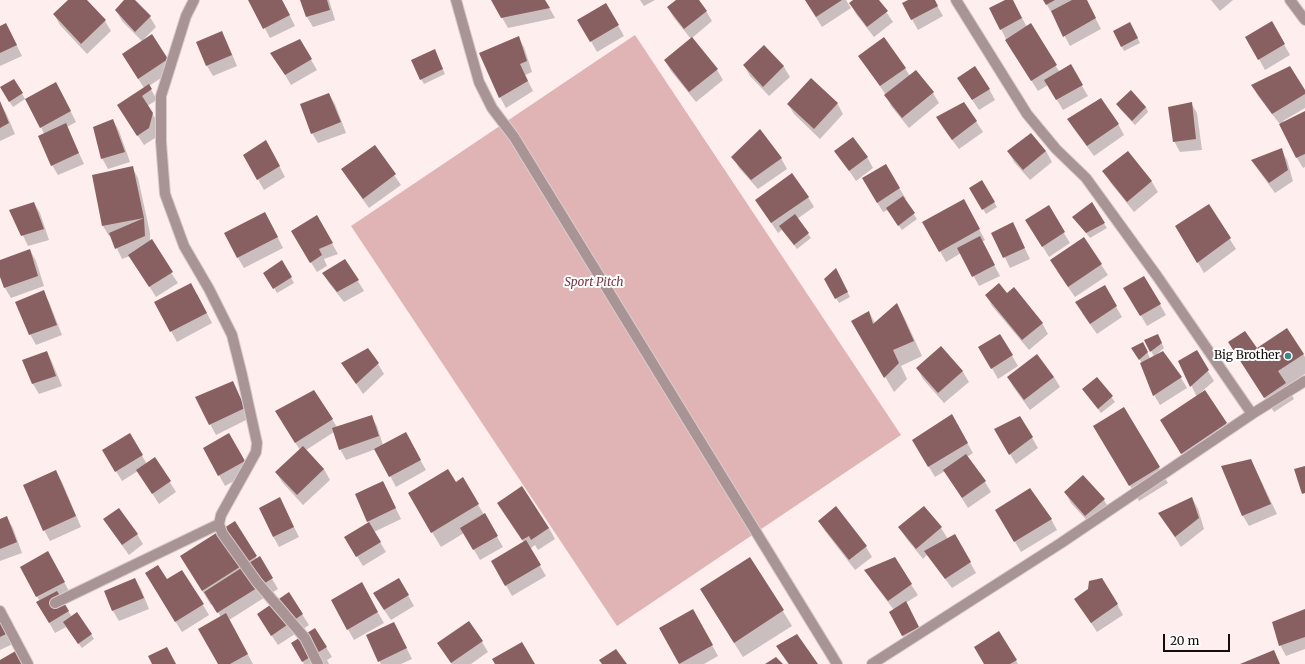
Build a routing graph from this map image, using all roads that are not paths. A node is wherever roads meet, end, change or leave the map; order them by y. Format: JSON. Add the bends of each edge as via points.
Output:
{"nodes":[{"id":1,"x":194,"y":0,"type":"edge"},
{"id":2,"x":456,"y":0,"type":"edge"},
{"id":3,"x":956,"y":0,"type":"edge"},
{"id":4,"x":1290,"y":0,"type":"edge"},
{"id":5,"x":1305,"y":20,"type":"edge"},
{"id":6,"x":1305,"y":381,"type":"edge"},
{"id":7,"x":1252,"y":414,"type":"junction"},
{"id":8,"x":219,"y":524,"type":"junction"},
{"id":9,"x":55,"y":602,"type":"dead end"},
{"id":10,"x":0,"y":611,"type":"edge"},
{"id":11,"x":28,"y":664,"type":"edge"},
{"id":12,"x":318,"y":664,"type":"edge"},
{"id":13,"x":837,"y":664,"type":"edge"},
{"id":14,"x":872,"y":664,"type":"edge"}],
"edges":[{"from":1,"to":8,"type":"street","via":[[186,16],[161,96],[165,194],[184,246],[232,335],[257,443],[256,452],[221,515]]},
{"from":2,"to":13,"type":"street","via":[[479,82],[492,108],[514,137]]},
{"from":3,"to":7,"type":"street","via":[[1027,114],[1056,149],[1086,178]]},
{"from":4,"to":5,"type":"street"},
{"from":6,"to":7,"type":"street"},
{"from":7,"to":14,"type":"street","via":[[1061,543]]},
{"from":8,"to":9,"type":"street"},
{"from":8,"to":12,"type":"street","via":[[222,533],[257,582],[305,638]]},
{"from":10,"to":11,"type":"street"}]}
